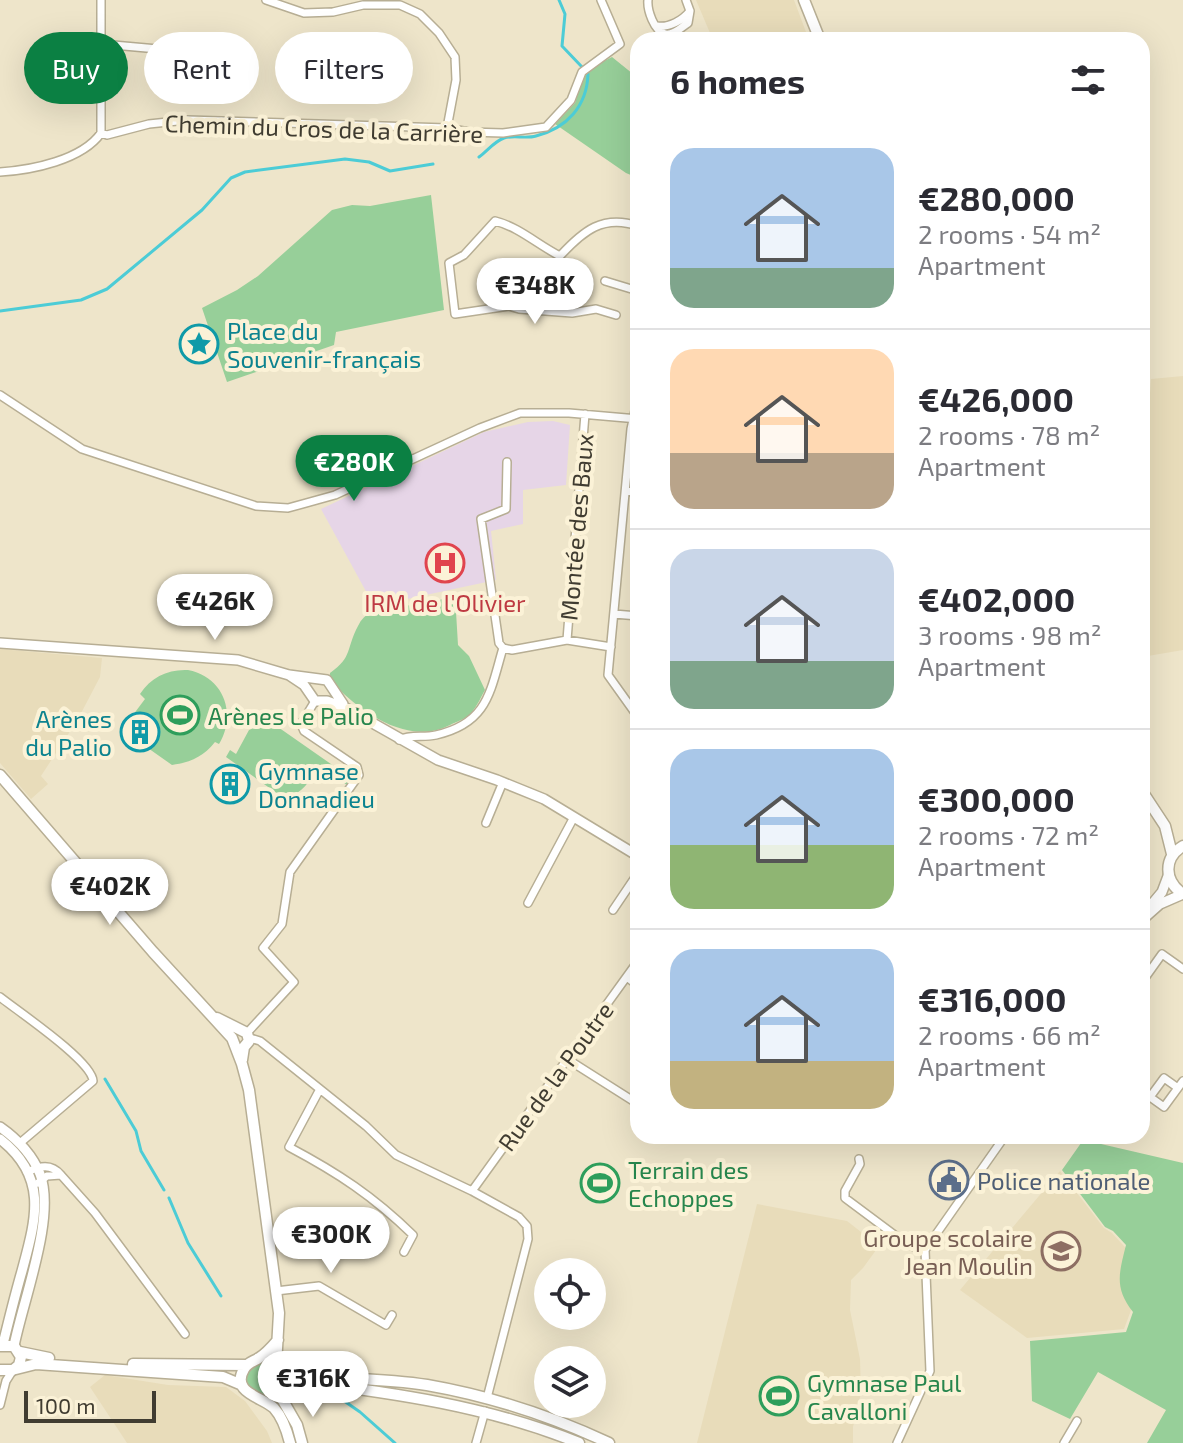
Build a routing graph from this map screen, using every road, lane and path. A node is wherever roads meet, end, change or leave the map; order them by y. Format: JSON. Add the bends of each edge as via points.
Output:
{"nodes":[{"id":1,"x":101,"y":0,"type":"edge"},
{"id":2,"x":266,"y":0,"type":"edge"},
{"id":3,"x":601,"y":0,"type":"edge"},
{"id":4,"x":648,"y":0,"type":"edge"},
{"id":5,"x":686,"y":0,"type":"edge"},
{"id":6,"x":804,"y":0,"type":"edge"},
{"id":7,"x":395,"y":2,"type":"edge"},
{"id":8,"x":102,"y":32,"type":"edge"},
{"id":9,"x":664,"y":32,"type":"edge"},
{"id":10,"x":675,"y":32,"type":"edge"},
{"id":11,"x":817,"y":32,"type":"edge"},
{"id":12,"x":101,"y":104,"type":"edge"},
{"id":13,"x":447,"y":128,"type":"junction"},
{"id":14,"x":101,"y":133,"type":"junction"},
{"id":15,"x":0,"y":172,"type":"edge"},
{"id":16,"x":630,"y":223,"type":"edge"},
{"id":17,"x":605,"y":281,"type":"dead end"},
{"id":18,"x":630,"y":289,"type":"edge"},
{"id":19,"x":616,"y":315,"type":"dead end"},
{"id":20,"x":0,"y":395,"type":"edge"},
{"id":21,"x":585,"y":414,"type":"junction"},
{"id":22,"x":630,"y":418,"type":"edge"},
{"id":23,"x":507,"y":462,"type":"dead end"},
{"id":24,"x":630,"y":462,"type":"edge"},
{"id":25,"x":626,"y":491,"type":"junction"},
{"id":26,"x":630,"y":492,"type":"edge"},
{"id":27,"x":614,"y":614,"type":"junction"},
{"id":28,"x":630,"y":615,"type":"edge"},
{"id":29,"x":567,"y":640,"type":"junction"},
{"id":30,"x":0,"y":643,"type":"edge"},
{"id":31,"x":611,"y":647,"type":"junction"},
{"id":32,"x":503,"y":648,"type":"junction"},
{"id":33,"x":289,"y":675,"type":"junction"},
{"id":34,"x":318,"y":679,"type":"junction"},
{"id":35,"x":333,"y":691,"type":"junction"},
{"id":36,"x":312,"y":696,"type":"junction"},
{"id":37,"x":327,"y":701,"type":"junction"},
{"id":38,"x":630,"y":706,"type":"edge"},
{"id":39,"x":346,"y":708,"type":"junction"},
{"id":40,"x":399,"y":740,"type":"junction"},
{"id":41,"x":0,"y":775,"type":"edge"},
{"id":42,"x":503,"y":782,"type":"junction"},
{"id":43,"x":1150,"y":802,"type":"edge"},
{"id":44,"x":574,"y":817,"type":"junction"},
{"id":45,"x":1161,"y":818,"type":"junction"},
{"id":46,"x":486,"y":823,"type":"dead end"},
{"id":47,"x":1183,"y":839,"type":"edge"},
{"id":48,"x":1183,"y":846,"type":"edge"},
{"id":49,"x":630,"y":851,"type":"edge"},
{"id":50,"x":1172,"y":854,"type":"junction"},
{"id":51,"x":1168,"y":876,"type":"junction"},
{"id":52,"x":630,"y":885,"type":"edge"},
{"id":53,"x":1183,"y":894,"type":"edge"},
{"id":54,"x":528,"y":903,"type":"dead end"},
{"id":55,"x":1150,"y":904,"type":"edge"},
{"id":56,"x":613,"y":910,"type":"dead end"},
{"id":57,"x":1150,"y":913,"type":"edge"},
{"id":58,"x":1183,"y":969,"type":"edge"},
{"id":59,"x":1150,"y":971,"type":"edge"},
{"id":60,"x":630,"y":973,"type":"edge"},
{"id":61,"x":627,"y":977,"type":"junction"},
{"id":62,"x":630,"y":979,"type":"edge"},
{"id":63,"x":0,"y":997,"type":"edge"},
{"id":64,"x":241,"y":1039,"type":"junction"},
{"id":65,"x":567,"y":1059,"type":"junction"},
{"id":66,"x":320,"y":1089,"type":"junction"},
{"id":67,"x":630,"y":1099,"type":"edge"},
{"id":68,"x":0,"y":1127,"type":"edge"},
{"id":69,"x":0,"y":1139,"type":"edge"},
{"id":70,"x":20,"y":1143,"type":"junction"},
{"id":71,"x":998,"y":1144,"type":"edge"},
{"id":72,"x":859,"y":1159,"type":"dead end"},
{"id":73,"x":32,"y":1170,"type":"junction"},
{"id":74,"x":61,"y":1175,"type":"junction"},
{"id":75,"x":37,"y":1184,"type":"junction"},
{"id":76,"x":472,"y":1191,"type":"junction"},
{"id":77,"x":925,"y":1250,"type":"junction"},
{"id":78,"x":404,"y":1252,"type":"dead end"},
{"id":79,"x":276,"y":1291,"type":"junction"},
{"id":80,"x":392,"y":1315,"type":"dead end"},
{"id":81,"x":185,"y":1334,"type":"dead end"},
{"id":82,"x":279,"y":1339,"type":"junction"},
{"id":83,"x":9,"y":1347,"type":"edge"},
{"id":84,"x":259,"y":1359,"type":"junction"},
{"id":85,"x":247,"y":1365,"type":"junction"},
{"id":86,"x":277,"y":1369,"type":"junction"},
{"id":87,"x":0,"y":1370,"type":"edge"},
{"id":88,"x":15,"y":1370,"type":"junction"},
{"id":89,"x":242,"y":1385,"type":"junction"},
{"id":90,"x":278,"y":1388,"type":"junction"},
{"id":91,"x":487,"y":1398,"type":"junction"},
{"id":92,"x":260,"y":1399,"type":"junction"},
{"id":93,"x":0,"y":1405,"type":"edge"},
{"id":94,"x":485,"y":1411,"type":"junction"},
{"id":95,"x":1077,"y":1421,"type":"dead end"},
{"id":96,"x":563,"y":1440,"type":"edge"},
{"id":97,"x":290,"y":1443,"type":"edge"},
{"id":98,"x":302,"y":1443,"type":"edge"},
{"id":99,"x":476,"y":1443,"type":"edge"},
{"id":100,"x":579,"y":1443,"type":"edge"},
{"id":101,"x":609,"y":1443,"type":"edge"},
{"id":102,"x":897,"y":1443,"type":"edge"},
{"id":103,"x":1064,"y":1443,"type":"edge"}],
"edges":[{"from":1,"to":8,"type":"street"},
{"from":2,"to":7,"type":"street","via":[[304,13]]},
{"from":3,"to":13,"type":"street","name":"Chemin du Cros de la Carrière","via":[[620,44],[582,72],[571,100],[546,127],[503,133]]},
{"from":4,"to":9,"type":"street","via":[[649,15]]},
{"from":5,"to":10,"type":"street","via":[[688,23]]},
{"from":6,"to":11,"type":"main road"},
{"from":7,"to":13,"type":"street","via":[[420,14],[455,57]]},
{"from":12,"to":14,"type":"street"},
{"from":13,"to":14,"type":"street","name":"Chemin du Cros de la Carrière","via":[[187,120]]},
{"from":14,"to":15,"type":"street","name":"Chemin du Cros de la Carrière","via":[[93,145],[59,160]]},
{"from":16,"to":19,"type":"street","via":[[596,225],[560,256],[513,226],[495,221],[467,252],[449,263],[455,314],[509,306],[572,313],[596,309]]},
{"from":17,"to":18,"type":"street"},
{"from":20,"to":21,"type":"street","via":[[82,449],[256,506],[288,508],[335,495],[520,413]]},
{"from":21,"to":22,"type":"street"},
{"from":21,"to":29,"type":"street","name":"Montée des Baux"},
{"from":23,"to":32,"type":"street","via":[[506,509],[481,519],[496,635]]},
{"from":24,"to":25,"type":"street"},
{"from":25,"to":26,"type":"street"},
{"from":25,"to":27,"type":"street"},
{"from":27,"to":28,"type":"street"},
{"from":27,"to":31,"type":"street"},
{"from":29,"to":31,"type":"street"},
{"from":29,"to":32,"type":"street"},
{"from":30,"to":33,"type":"street","via":[[238,660]]},
{"from":31,"to":38,"type":"street","via":[[608,675]]},
{"from":32,"to":40,"type":"street","via":[[491,692],[470,722],[433,736]]},
{"from":33,"to":34,"type":"street"},
{"from":33,"to":36,"type":"street"},
{"from":34,"to":35,"type":"street","via":[[327,680]]},
{"from":34,"to":36,"type":"street"},
{"from":35,"to":37,"type":"street"},
{"from":35,"to":39,"type":"street"},
{"from":36,"to":37,"type":"street"},
{"from":36,"to":64,"type":"street","via":[[301,724],[304,731],[357,767],[359,775],[290,872],[282,924],[263,948],[294,982]]},
{"from":37,"to":39,"type":"street"},
{"from":39,"to":40,"type":"street"},
{"from":40,"to":42,"type":"street"},
{"from":41,"to":64,"type":"main road","via":[[174,975]]},
{"from":42,"to":44,"type":"street"},
{"from":42,"to":46,"type":"street"},
{"from":43,"to":45,"type":"main road"},
{"from":44,"to":49,"type":"street"},
{"from":44,"to":54,"type":"street"},
{"from":45,"to":47,"type":"main road"},
{"from":45,"to":50,"type":"main road"},
{"from":48,"to":50,"type":"main road"},
{"from":50,"to":51,"type":"main road"},
{"from":51,"to":53,"type":"main road"},
{"from":51,"to":55,"type":"street"},
{"from":52,"to":56,"type":"street"},
{"from":53,"to":57,"type":"street"},
{"from":58,"to":59,"type":"street","via":[[1162,954]]},
{"from":60,"to":61,"type":"street","name":"Rue de la Poutre"},
{"from":61,"to":62,"type":"street"},
{"from":61,"to":65,"type":"street","name":"Rue de la Poutre"},
{"from":63,"to":70,"type":"street","via":[[70,1049],[93,1075],[93,1081]]},
{"from":64,"to":66,"type":"street","via":[[260,1041]]},
{"from":64,"to":79,"type":"main road"},
{"from":65,"to":67,"type":"street"},
{"from":65,"to":76,"type":"street","name":"Rue de la Poutre"},
{"from":66,"to":76,"type":"street","via":[[396,1155]]},
{"from":66,"to":78,"type":"street","via":[[289,1147],[383,1206],[413,1235]]},
{"from":68,"to":70,"type":"street"},
{"from":69,"to":73,"type":"street"},
{"from":70,"to":73,"type":"street"},
{"from":71,"to":77,"type":"street"},
{"from":72,"to":77,"type":"street","via":[[845,1198],[908,1245]]},
{"from":73,"to":74,"type":"street","via":[[52,1167]]},
{"from":73,"to":75,"type":"street"},
{"from":74,"to":75,"type":"street","via":[[52,1174]]},
{"from":74,"to":81,"type":"street"},
{"from":75,"to":83,"type":"street","via":[[43,1221]]},
{"from":76,"to":91,"type":"street","via":[[529,1225]]},
{"from":77,"to":102,"type":"street","via":[[930,1371]]},
{"from":79,"to":80,"type":"street","via":[[319,1286],[386,1325]]},
{"from":79,"to":82,"type":"main road"},
{"from":82,"to":84,"type":"main road"},
{"from":82,"to":86,"type":"main road"},
{"from":83,"to":85,"type":"main road","via":[[36,1357]]},
{"from":83,"to":88,"type":"main road","via":[[20,1361]]},
{"from":84,"to":85,"type":"main road"},
{"from":84,"to":86,"type":"main road"},
{"from":85,"to":89,"type":"main road"},
{"from":86,"to":90,"type":"main road"},
{"from":86,"to":91,"type":"main road","via":[[424,1385]]},
{"from":87,"to":88,"type":"main road"},
{"from":88,"to":89,"type":"main road","via":[[36,1364],[223,1377]]},
{"from":88,"to":93,"type":"street"},
{"from":89,"to":92,"type":"main road"},
{"from":90,"to":92,"type":"main road"},
{"from":90,"to":94,"type":"main road","via":[[298,1381]]},
{"from":90,"to":98,"type":"main road"},
{"from":91,"to":101,"type":"main road"},
{"from":92,"to":97,"type":"main road","via":[[280,1416]]},
{"from":94,"to":96,"type":"main road"},
{"from":94,"to":99,"type":"street"},
{"from":95,"to":103,"type":"street"},
{"from":96,"to":100,"type":"main road"}]}
